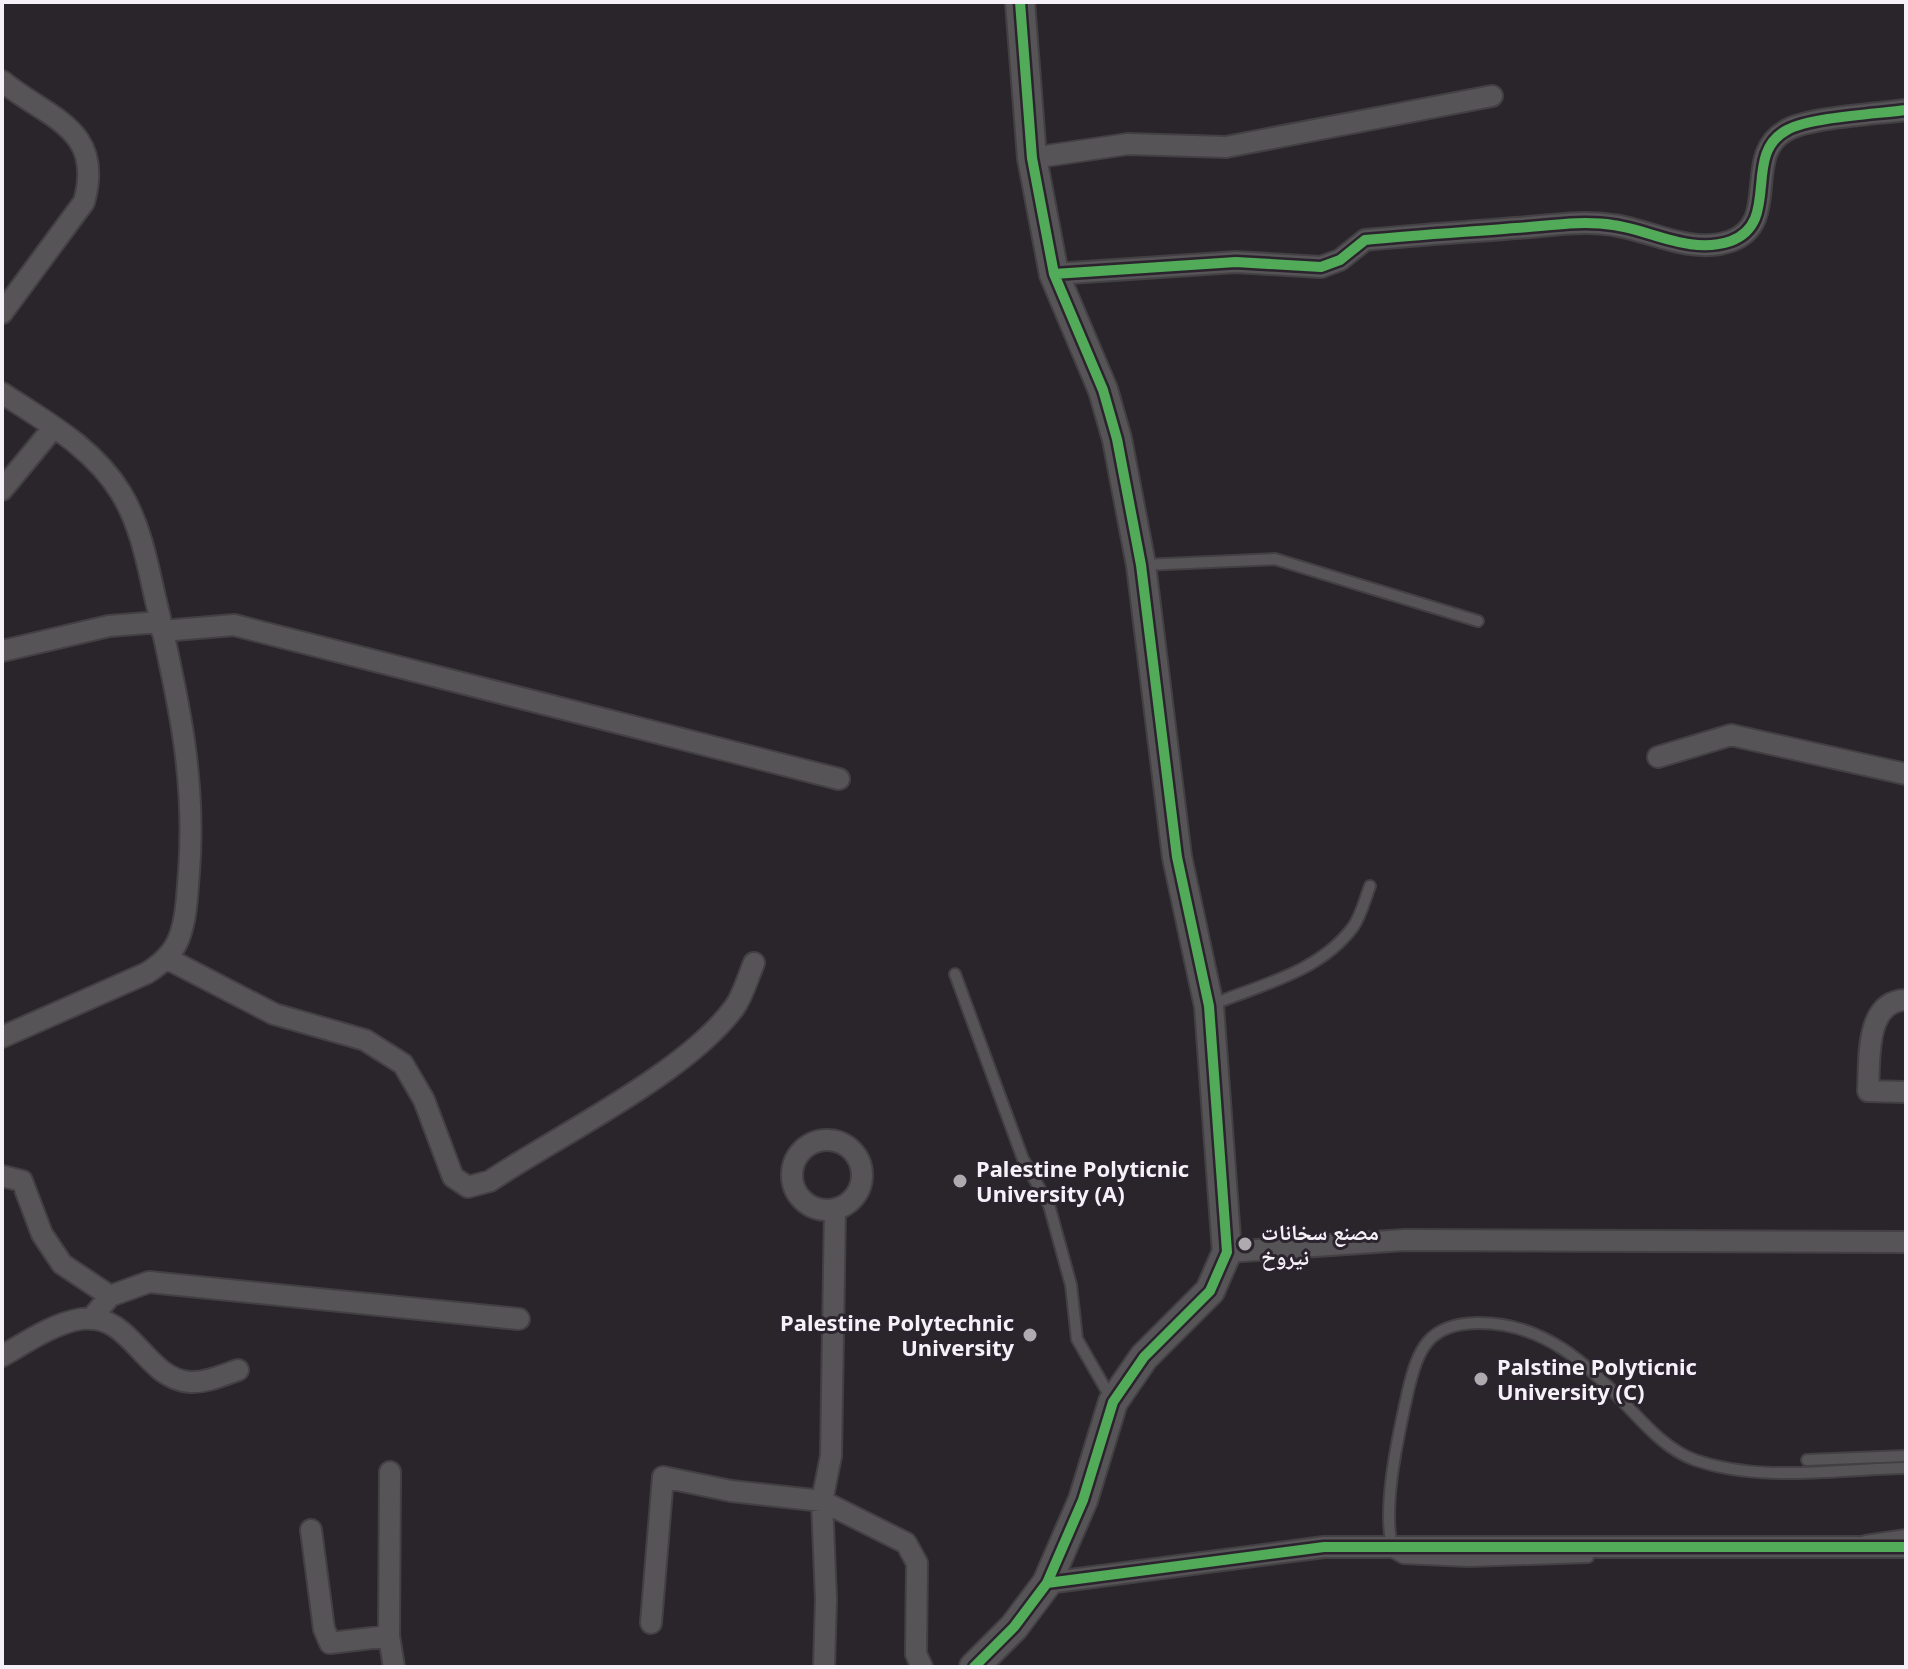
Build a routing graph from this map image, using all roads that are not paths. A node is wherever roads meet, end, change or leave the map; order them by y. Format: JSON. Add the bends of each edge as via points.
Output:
{"nodes":[{"id":1,"x":1020,"y":2,"type":"edge"},
{"id":2,"x":2,"y":81,"type":"edge"},
{"id":3,"x":1492,"y":96,"type":"dead end"},
{"id":4,"x":1906,"y":110,"type":"edge"},
{"id":5,"x":1032,"y":158,"type":"junction"},
{"id":6,"x":1054,"y":274,"type":"junction"},
{"id":7,"x":2,"y":313,"type":"edge"},
{"id":8,"x":2,"y":393,"type":"edge"},
{"id":9,"x":54,"y":427,"type":"junction"},
{"id":10,"x":2,"y":490,"type":"edge"},
{"id":11,"x":1141,"y":565,"type":"junction"},
{"id":12,"x":1478,"y":621,"type":"dead end"},
{"id":13,"x":161,"y":626,"type":"junction"},
{"id":14,"x":2,"y":651,"type":"edge"},
{"id":15,"x":1658,"y":757,"type":"dead end"},
{"id":16,"x":1906,"y":774,"type":"edge"},
{"id":17,"x":839,"y":779,"type":"dead end"},
{"id":18,"x":1370,"y":886,"type":"dead end"},
{"id":19,"x":166,"y":958,"type":"junction"},
{"id":20,"x":754,"y":963,"type":"dead end"},
{"id":21,"x":955,"y":974,"type":"dead end"},
{"id":22,"x":1906,"y":1000,"type":"edge"},
{"id":23,"x":1209,"y":1006,"type":"junction"},
{"id":24,"x":2,"y":1037,"type":"edge"},
{"id":25,"x":1906,"y":1092,"type":"edge"},
{"id":26,"x":2,"y":1176,"type":"edge"},
{"id":27,"x":835,"y":1209,"type":"dead end"},
{"id":28,"x":1906,"y":1242,"type":"edge"},
{"id":29,"x":1227,"y":1252,"type":"junction"},
{"id":30,"x":110,"y":1296,"type":"junction"},
{"id":31,"x":91,"y":1319,"type":"junction"},
{"id":32,"x":519,"y":1319,"type":"dead end"},
{"id":33,"x":2,"y":1356,"type":"edge"},
{"id":34,"x":238,"y":1370,"type":"dead end"},
{"id":35,"x":1113,"y":1402,"type":"junction"},
{"id":36,"x":1906,"y":1456,"type":"edge"},
{"id":37,"x":1807,"y":1460,"type":"dead end"},
{"id":38,"x":1906,"y":1468,"type":"edge"},
{"id":39,"x":390,"y":1472,"type":"dead end"},
{"id":40,"x":822,"y":1501,"type":"junction"},
{"id":41,"x":311,"y":1530,"type":"dead end"},
{"id":42,"x":1906,"y":1535,"type":"edge"},
{"id":43,"x":1392,"y":1547,"type":"junction"},
{"id":44,"x":1853,"y":1547,"type":"junction"},
{"id":45,"x":1906,"y":1547,"type":"edge"},
{"id":46,"x":1047,"y":1583,"type":"junction"},
{"id":47,"x":651,"y":1623,"type":"dead end"},
{"id":48,"x":389,"y":1636,"type":"junction"},
{"id":49,"x":394,"y":1667,"type":"edge"},
{"id":50,"x":824,"y":1667,"type":"edge"},
{"id":51,"x":922,"y":1667,"type":"edge"},
{"id":52,"x":974,"y":1667,"type":"edge"}],
"edges":[{"from":1,"to":5,"type":"street"},
{"from":2,"to":7,"type":"street","via":[[70,129],[81,146],[90,180],[84,202]]},
{"from":3,"to":5,"type":"street","via":[[1226,147],[1128,144]]},
{"from":4,"to":6,"type":"street","via":[[1801,125],[1778,135],[1764,155],[1754,220],[1738,237],[1723,243],[1666,242],[1623,227],[1581,223],[1365,240],[1321,267],[1236,262]]},
{"from":5,"to":6,"type":"street"},
{"from":6,"to":11,"type":"street","via":[[1103,390]]},
{"from":8,"to":9,"type":"street"},
{"from":9,"to":10,"type":"street"},
{"from":9,"to":13,"type":"street","via":[[107,471],[124,497],[143,544]]},
{"from":11,"to":12,"type":"lane","via":[[1275,559]]},
{"from":11,"to":23,"type":"street","via":[[1177,857]]},
{"from":13,"to":14,"type":"street","via":[[109,626]]},
{"from":13,"to":17,"type":"street","via":[[234,625]]},
{"from":13,"to":19,"type":"street","via":[[190,767],[186,907],[179,937]]},
{"from":15,"to":16,"type":"street","via":[[1731,735]]},
{"from":18,"to":23,"type":"lane","via":[[1355,924],[1335,948],[1307,967]]},
{"from":19,"to":20,"type":"street","via":[[274,1014],[365,1040],[403,1064],[424,1100],[453,1177],[468,1187],[490,1181],[642,1086],[701,1042],[735,1007]]},
{"from":19,"to":24,"type":"street","via":[[147,973]]},
{"from":21,"to":35,"type":"lane","via":[[1023,1159],[1049,1205],[1071,1285],[1077,1339]]},
{"from":22,"to":25,"type":"street","via":[[1878,1014],[1868,1091]]},
{"from":23,"to":29,"type":"street"},
{"from":26,"to":30,"type":"street","via":[[22,1181],[42,1234],[62,1264]]},
{"from":27,"to":40,"type":"street","via":[[831,1456]]},
{"from":28,"to":29,"type":"street","via":[[1405,1240]]},
{"from":29,"to":35,"type":"street","via":[[1210,1291],[1144,1357]]},
{"from":30,"to":31,"type":"street"},
{"from":30,"to":32,"type":"street","via":[[149,1282]]},
{"from":31,"to":33,"type":"street","via":[[62,1325]]},
{"from":31,"to":34,"type":"street","via":[[123,1331],[163,1370],[183,1381]]},
{"from":35,"to":46,"type":"street","via":[[1083,1500]]},
{"from":36,"to":37,"type":"lane"},
{"from":38,"to":43,"type":"lane","via":[[1783,1472],[1695,1460],[1666,1444],[1552,1341],[1511,1325],[1456,1324],[1429,1339],[1412,1375],[1392,1490]]},
{"from":39,"to":48,"type":"street"},
{"from":40,"to":47,"type":"street","via":[[663,1477]]},
{"from":40,"to":50,"type":"street"},
{"from":40,"to":51,"type":"street","via":[[906,1543],[917,1563],[916,1654]]},
{"from":41,"to":48,"type":"street","via":[[330,1643]]},
{"from":42,"to":44,"type":"lane","via":[[1878,1536]]},
{"from":43,"to":44,"type":"street"},
{"from":43,"to":46,"type":"street","via":[[1324,1547]]},
{"from":44,"to":45,"type":"street"},
{"from":46,"to":52,"type":"street"},
{"from":48,"to":49,"type":"street"}]}
